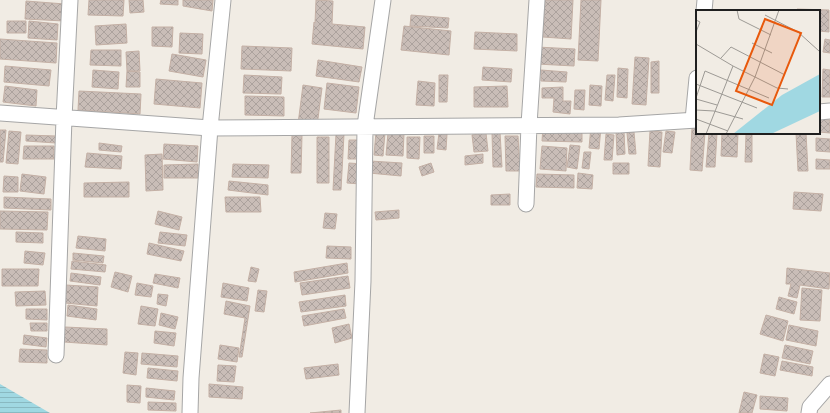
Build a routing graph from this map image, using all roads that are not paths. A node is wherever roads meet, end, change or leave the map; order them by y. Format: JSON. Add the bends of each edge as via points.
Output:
{"nodes":[{"id":1,"x":70,"y":0,"type":"edge"},
{"id":2,"x":223,"y":0,"type":"edge"},
{"id":3,"x":383,"y":0,"type":"edge"},
{"id":4,"x":537,"y":0,"type":"edge"},
{"id":5,"x":705,"y":0,"type":"edge"},
{"id":6,"x":704,"y":10,"type":"edge"},
{"id":7,"x":696,"y":99,"type":"edge"},
{"id":8,"x":830,"y":111,"type":"edge"},
{"id":9,"x":820,"y":112,"type":"edge"},
{"id":10,"x":0,"y":113,"type":"edge"},
{"id":11,"x":64,"y":118,"type":"junction"},
{"id":12,"x":695,"y":120,"type":"edge"},
{"id":13,"x":529,"y":125,"type":"junction"},
{"id":14,"x":366,"y":126,"type":"junction"},
{"id":15,"x":210,"y":128,"type":"junction"},
{"id":16,"x":526,"y":204,"type":"dead end"},
{"id":17,"x":56,"y":355,"type":"dead end"},
{"id":18,"x":830,"y":384,"type":"edge"},
{"id":19,"x":190,"y":413,"type":"edge"},
{"id":20,"x":357,"y":413,"type":"edge"},
{"id":21,"x":809,"y":413,"type":"edge"}],
"edges":[{"from":1,"to":11,"type":"street"},
{"from":2,"to":15,"type":"street"},
{"from":3,"to":14,"type":"street"},
{"from":4,"to":13,"type":"street"},
{"from":5,"to":6,"type":"street"},
{"from":7,"to":12,"type":"street"},
{"from":8,"to":9,"type":"street"},
{"from":10,"to":11,"type":"street"},
{"from":11,"to":15,"type":"street"},
{"from":11,"to":17,"type":"street"},
{"from":12,"to":13,"type":"street","via":[[619,125]]},
{"from":13,"to":14,"type":"street"},
{"from":13,"to":16,"type":"street"},
{"from":14,"to":15,"type":"street"},
{"from":14,"to":20,"type":"street"},
{"from":15,"to":19,"type":"street"},
{"from":18,"to":21,"type":"street","via":[[810,407]]}]}
